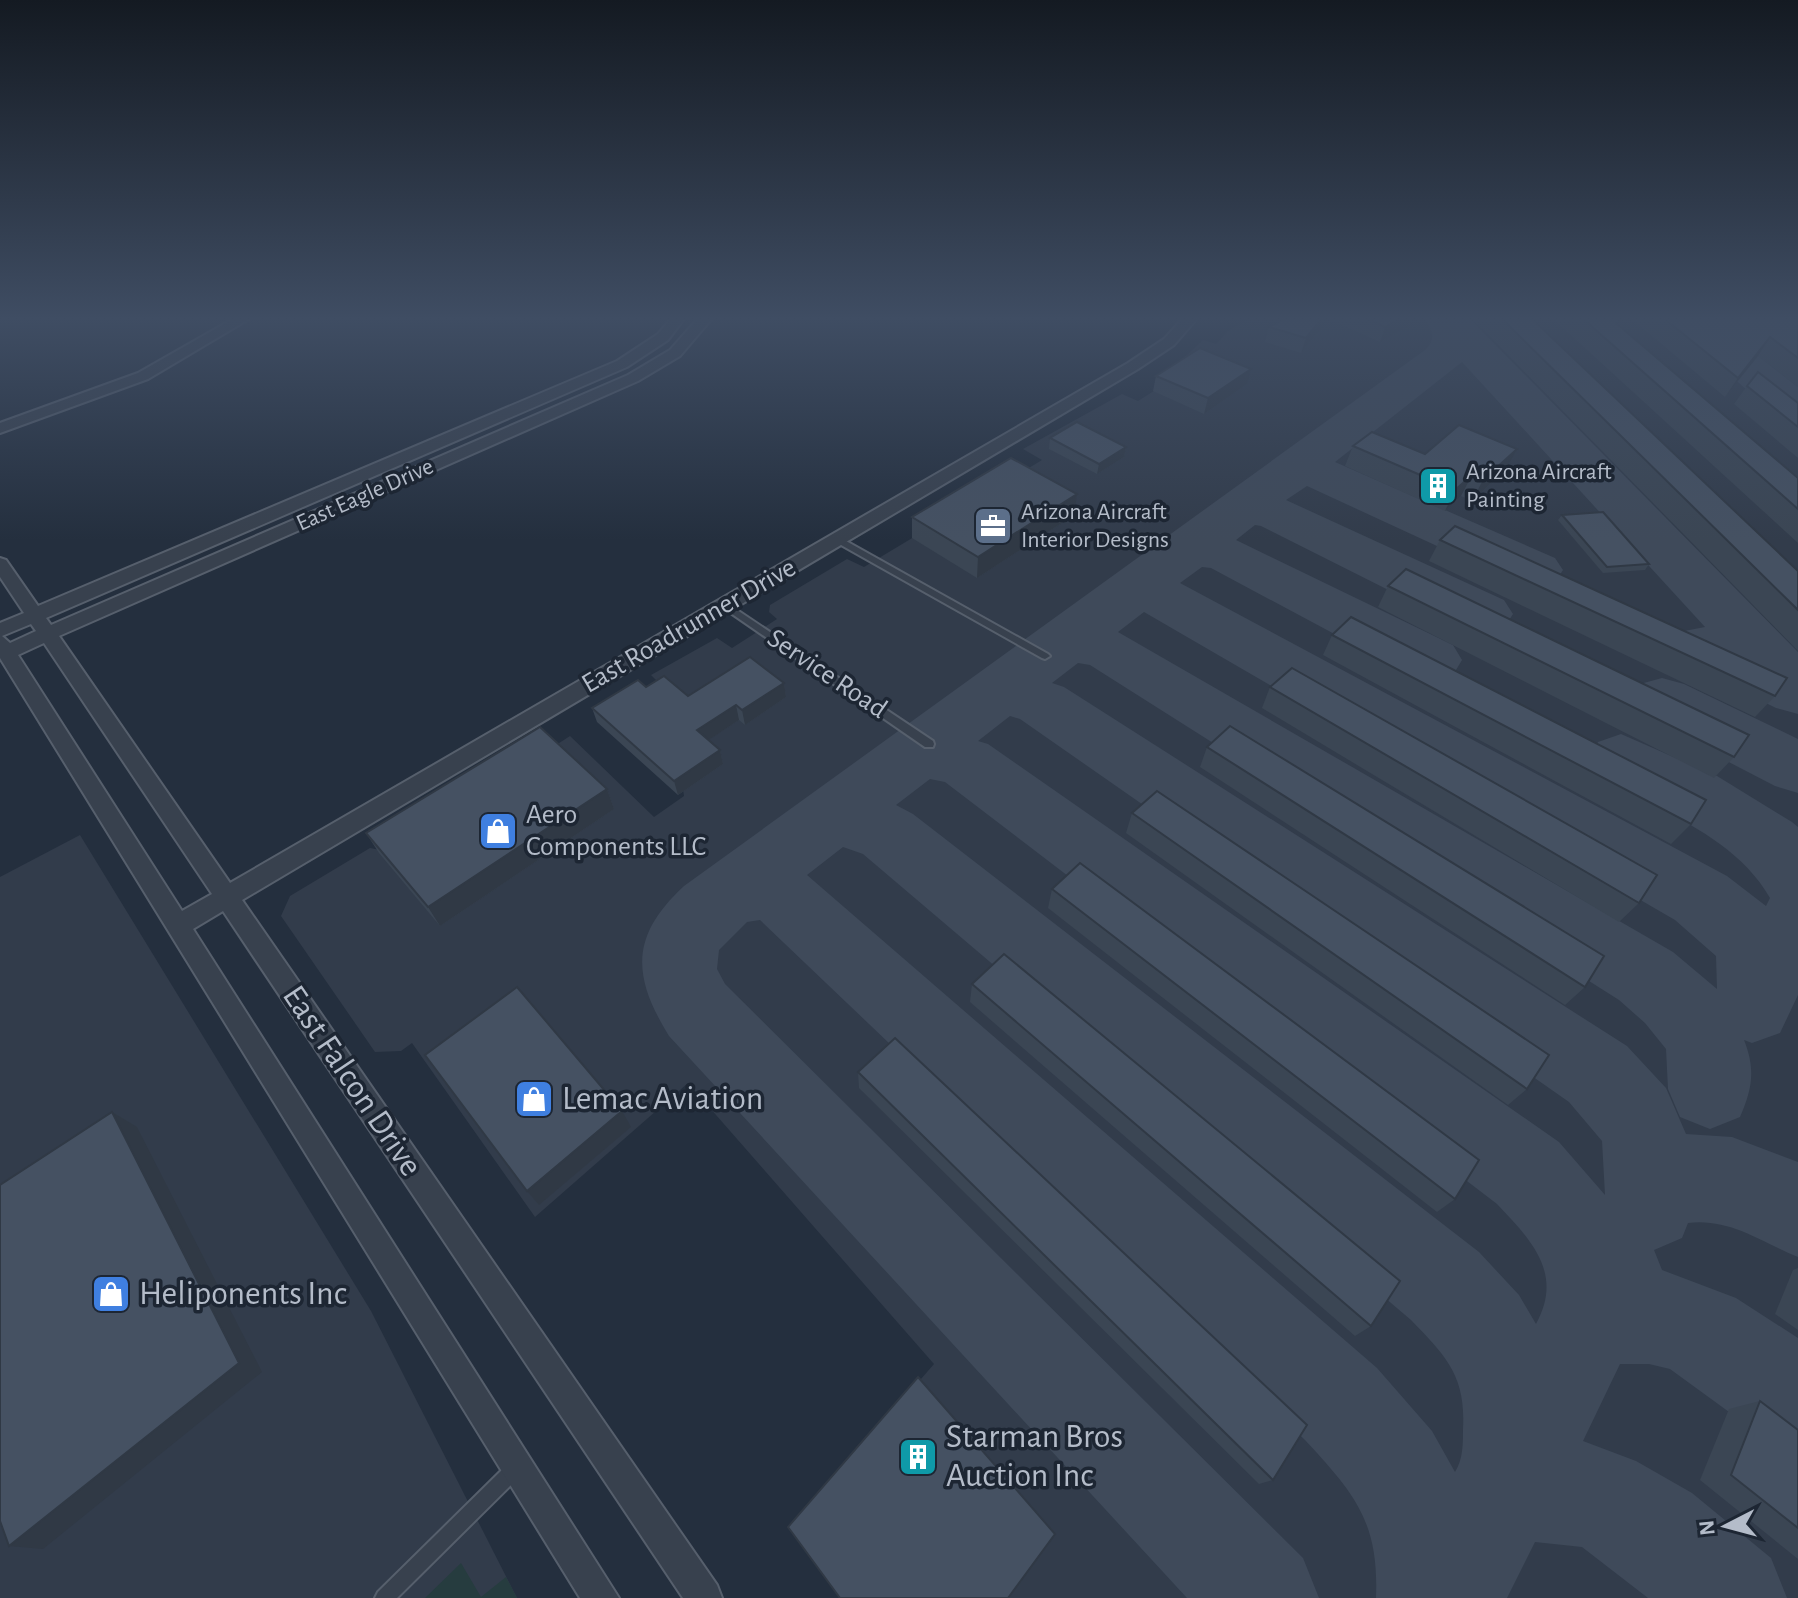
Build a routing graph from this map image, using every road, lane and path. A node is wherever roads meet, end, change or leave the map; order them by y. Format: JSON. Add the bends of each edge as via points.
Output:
{"nodes":[{"id":1,"x":103,"y":391,"type":"edge"},
{"id":2,"x":560,"y":391,"type":"edge"},
{"id":3,"x":604,"y":391,"type":"edge"},
{"id":4,"x":1091,"y":391,"type":"edge"},
{"id":5,"x":0,"y":428,"type":"edge"},
{"id":6,"x":378,"y":469,"type":"junction"},
{"id":7,"x":394,"y":483,"type":"junction"},
{"id":8,"x":837,"y":539,"type":"junction"},
{"id":9,"x":0,"y":564,"type":"edge"},
{"id":10,"x":725,"y":605,"type":"junction"},
{"id":11,"x":42,"y":624,"type":"junction"},
{"id":12,"x":2,"y":641,"type":"edge"},
{"id":13,"x":1045,"y":656,"type":"dead end"},
{"id":14,"x":929,"y":744,"type":"dead end"},
{"id":15,"x":227,"y":896,"type":"junction"},
{"id":16,"x":177,"y":926,"type":"junction"},
{"id":17,"x":518,"y":1466,"type":"junction"},
{"id":18,"x":384,"y":1598,"type":"edge"},
{"id":19,"x":601,"y":1598,"type":"edge"},
{"id":20,"x":704,"y":1598,"type":"edge"}],
"edges":[{"from":1,"to":5,"type":"street"},
{"from":2,"to":6,"type":"street","name":"East Eagle Drive"},
{"from":3,"to":7,"type":"street","name":"East Eagle Drive"},
{"from":4,"to":8,"type":"street","name":"East Roadrunner Drive"},
{"from":6,"to":7,"type":"street"},
{"from":6,"to":11,"type":"street","name":"East Eagle Drive"},
{"from":7,"to":11,"type":"street","name":"East Eagle Drive"},
{"from":8,"to":10,"type":"street","name":"East Roadrunner Drive"},
{"from":8,"to":13,"type":"lane"},
{"from":9,"to":11,"type":"street","name":"East Falcon Drive"},
{"from":10,"to":14,"type":"lane","name":"Service Road"},
{"from":10,"to":15,"type":"street","name":"East Roadrunner Drive"},
{"from":11,"to":12,"type":"street","name":"East Eagle Drive"},
{"from":11,"to":15,"type":"street","name":"East Falcon Drive"},
{"from":12,"to":16,"type":"street","name":"East Falcon Drive"},
{"from":15,"to":16,"type":"street","name":"East Roadrunner Drive"},
{"from":15,"to":20,"type":"street","name":"East Falcon Drive"},
{"from":16,"to":17,"type":"street","name":"East Falcon Drive"},
{"from":17,"to":18,"type":"lane"},
{"from":17,"to":19,"type":"street","name":"East Falcon Drive"}]}
